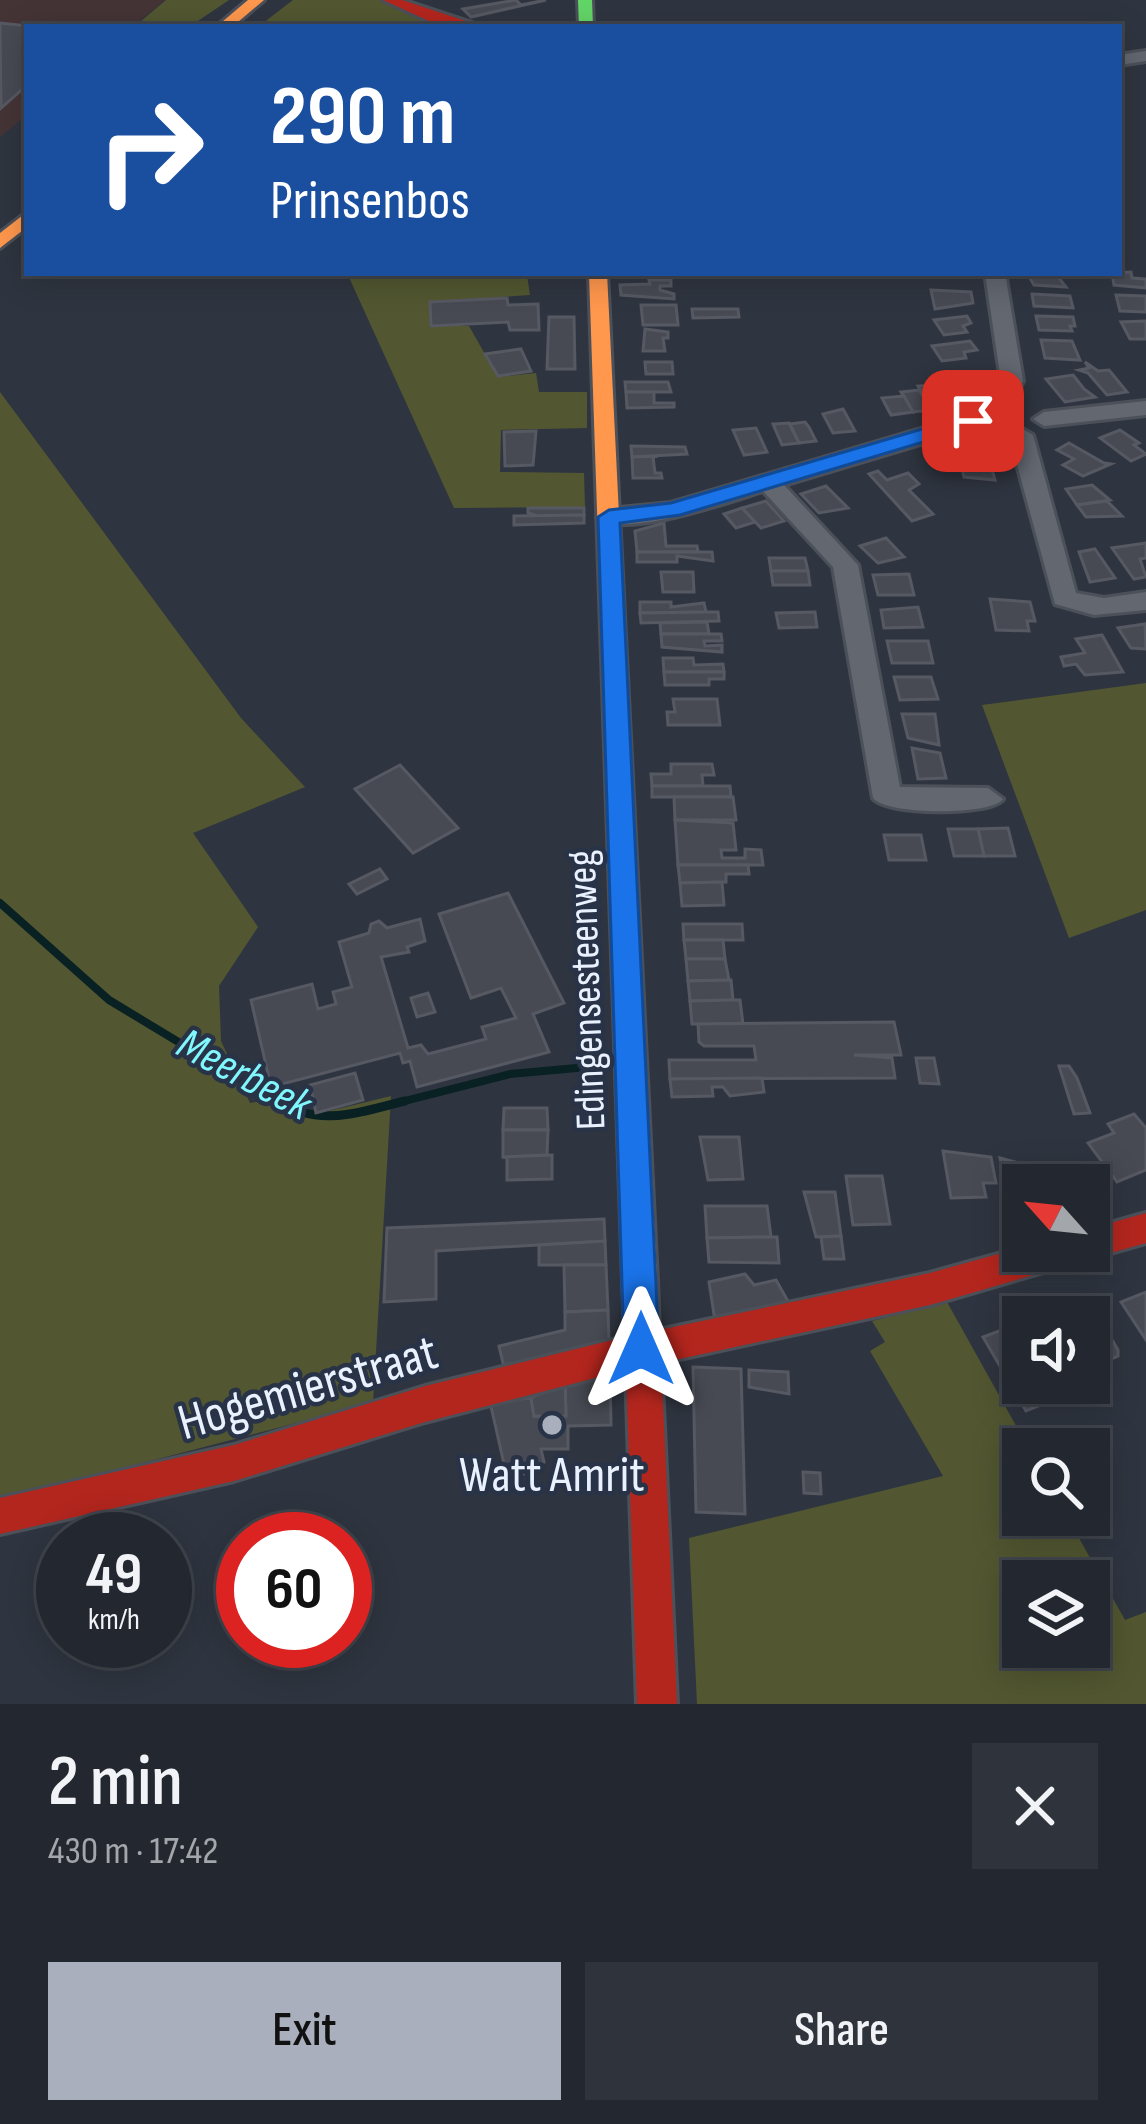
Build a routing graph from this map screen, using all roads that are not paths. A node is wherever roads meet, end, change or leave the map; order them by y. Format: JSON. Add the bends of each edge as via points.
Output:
{"nodes":[{"id":1,"x":280,"y":0,"type":"edge"},
{"id":2,"x":390,"y":0,"type":"edge"},
{"id":3,"x":241,"y":14,"type":"edge"},
{"id":4,"x":462,"y":24,"type":"edge"},
{"id":5,"x":24,"y":195,"type":"edge"},
{"id":6,"x":0,"y":217,"type":"edge"},
{"id":7,"x":24,"y":220,"type":"edge"},
{"id":8,"x":0,"y":243,"type":"edge"},
{"id":9,"x":598,"y":276,"type":"edge"},
{"id":10,"x":995,"y":276,"type":"edge"},
{"id":11,"x":1007,"y":393,"type":"junction"},
{"id":12,"x":1146,"y":408,"type":"edge"},
{"id":13,"x":1043,"y":419,"type":"junction"},
{"id":14,"x":973,"y":421,"type":"junction"},
{"id":15,"x":1021,"y":435,"type":"junction"},
{"id":16,"x":767,"y":481,"type":"junction"},
{"id":17,"x":609,"y":517,"type":"junction"},
{"id":18,"x":1146,"y":601,"type":"edge"},
{"id":19,"x":988,"y":799,"type":"dead end"},
{"id":20,"x":1146,"y":1228,"type":"edge"},
{"id":21,"x":1110,"y":1238,"type":"edge"},
{"id":22,"x":1002,"y":1268,"type":"edge"},
{"id":23,"x":641,"y":1349,"type":"junction"},
{"id":24,"x":0,"y":1516,"type":"edge"},
{"id":25,"x":657,"y":1704,"type":"edge"}],
"edges":[{"from":1,"to":3,"type":"main road"},
{"from":2,"to":4,"type":"main road"},
{"from":5,"to":6,"type":"main road"},
{"from":7,"to":8,"type":"main road"},
{"from":9,"to":17,"type":"main road","name":"Edingensesteenweg"},
{"from":10,"to":11,"type":"street","via":[[1008,339]]},
{"from":11,"to":13,"type":"street"},
{"from":11,"to":14,"type":"street"},
{"from":12,"to":13,"type":"street"},
{"from":13,"to":15,"type":"street"},
{"from":14,"to":15,"type":"street"},
{"from":14,"to":16,"type":"street"},
{"from":15,"to":18,"type":"street","via":[[1064,598],[1077,606]]},
{"from":16,"to":17,"type":"street","via":[[673,510]]},
{"from":16,"to":19,"type":"street","via":[[845,565],[888,798]]},
{"from":17,"to":23,"type":"main road","name":"Edingensesteenweg"},
{"from":20,"to":21,"type":"main road"},
{"from":22,"to":23,"type":"main road","name":"Hogemierstraat"},
{"from":23,"to":24,"type":"main road","name":"Hogemierstraat","via":[[234,1463]]},
{"from":23,"to":25,"type":"main road","name":"Edingensesteenweg"}]}
